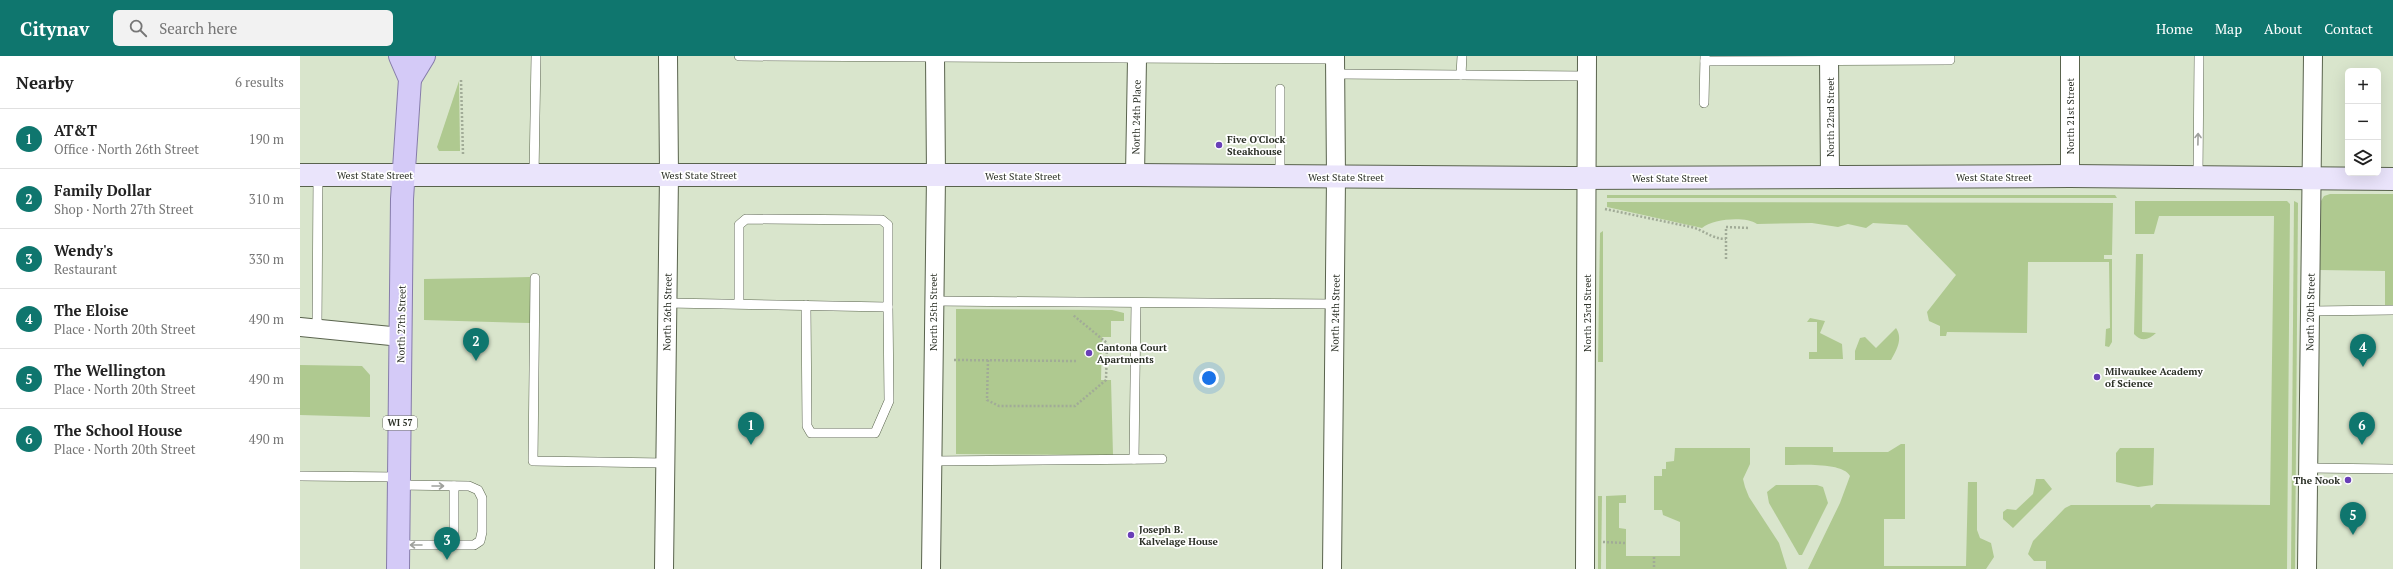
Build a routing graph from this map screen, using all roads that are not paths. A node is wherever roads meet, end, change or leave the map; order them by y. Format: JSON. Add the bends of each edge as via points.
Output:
{"nodes":[{"id":1,"x":400,"y":56,"type":"edge"},
{"id":2,"x":424,"y":56,"type":"edge"},
{"id":3,"x":536,"y":56,"type":"edge"},
{"id":4,"x":668,"y":56,"type":"edge"},
{"id":5,"x":739,"y":56,"type":"edge"},
{"id":6,"x":1462,"y":56,"type":"edge"},
{"id":7,"x":1587,"y":56,"type":"edge"},
{"id":8,"x":1950,"y":56,"type":"edge"},
{"id":9,"x":2070,"y":56,"type":"edge"},
{"id":10,"x":2199,"y":56,"type":"edge"},
{"id":11,"x":2313,"y":56,"type":"edge"},
{"id":12,"x":935,"y":57,"type":"edge"},
{"id":13,"x":1229,"y":58,"type":"edge"},
{"id":14,"x":1705,"y":58,"type":"edge"},
{"id":15,"x":1830,"y":58,"type":"edge"},
{"id":16,"x":1137,"y":59,"type":"junction"},
{"id":17,"x":1335,"y":63,"type":"edge"},
{"id":18,"x":1462,"y":75,"type":"junction"},
{"id":19,"x":1587,"y":76,"type":"junction"},
{"id":20,"x":410,"y":78,"type":"junction"},
{"id":21,"x":1280,"y":89,"type":"dead end"},
{"id":22,"x":1704,"y":103,"type":"dead end"},
{"id":23,"x":309,"y":175,"type":"edge"},
{"id":24,"x":404,"y":175,"type":"junction"},
{"id":25,"x":669,"y":175,"type":"junction"},
{"id":26,"x":1135,"y":175,"type":"junction"},
{"id":27,"x":534,"y":176,"type":"junction"},
{"id":28,"x":936,"y":176,"type":"junction"},
{"id":29,"x":2070,"y":176,"type":"junction"},
{"id":30,"x":1280,"y":177,"type":"junction"},
{"id":31,"x":1830,"y":177,"type":"junction"},
{"id":32,"x":1336,"y":178,"type":"junction"},
{"id":33,"x":1587,"y":178,"type":"junction"},
{"id":34,"x":2198,"y":178,"type":"junction"},
{"id":35,"x":2312,"y":178,"type":"junction"},
{"id":36,"x":2393,"y":179,"type":"edge"},
{"id":37,"x":536,"y":278,"type":"dead end"},
{"id":38,"x":933,"y":301,"type":"junction"},
{"id":39,"x":667,"y":303,"type":"junction"},
{"id":40,"x":1136,"y":303,"type":"junction"},
{"id":41,"x":739,"y":304,"type":"junction"},
{"id":42,"x":1335,"y":304,"type":"junction"},
{"id":43,"x":806,"y":306,"type":"junction"},
{"id":44,"x":888,"y":306,"type":"junction"},
{"id":45,"x":2393,"y":310,"type":"edge"},
{"id":46,"x":2310,"y":311,"type":"junction"},
{"id":47,"x":309,"y":329,"type":"edge"},
{"id":48,"x":401,"y":337,"type":"junction"},
{"id":49,"x":1162,"y":459,"type":"dead end"},
{"id":50,"x":932,"y":460,"type":"junction"},
{"id":51,"x":1134,"y":460,"type":"junction"},
{"id":52,"x":665,"y":463,"type":"junction"},
{"id":53,"x":2308,"y":468,"type":"junction"},
{"id":54,"x":2393,"y":469,"type":"edge"},
{"id":55,"x":300,"y":476,"type":"edge"},
{"id":56,"x":399,"y":481,"type":"junction"},
{"id":57,"x":454,"y":486,"type":"junction"},
{"id":58,"x":398,"y":545,"type":"junction"},
{"id":59,"x":454,"y":545,"type":"junction"},
{"id":60,"x":398,"y":569,"type":"edge"},
{"id":61,"x":664,"y":569,"type":"edge"},
{"id":62,"x":931,"y":569,"type":"edge"},
{"id":63,"x":1332,"y":569,"type":"edge"},
{"id":64,"x":1585,"y":569,"type":"edge"},
{"id":65,"x":2307,"y":569,"type":"edge"}],
"edges":[{"from":1,"to":20,"type":"main road","name":"North 27th Street","number":"WI 57"},
{"from":2,"to":20,"type":"main road","name":"North 27th Street","number":"WI 57"},
{"from":3,"to":27,"type":"lane"},
{"from":4,"to":25,"type":"street","name":"North 26th Street"},
{"from":5,"to":12,"type":"lane"},
{"from":6,"to":18,"type":"lane"},
{"from":7,"to":19,"type":"street","name":"North 23rd Street"},
{"from":8,"to":15,"type":"lane","via":[[1950,60]]},
{"from":9,"to":29,"type":"street","name":"North 21st Street"},
{"from":34,"to":10,"type":"lane","one_way":true},
{"from":11,"to":35,"type":"street","name":"North 20th Street"},
{"from":12,"to":16,"type":"lane"},
{"from":12,"to":28,"type":"street","name":"North 25th Street"},
{"from":13,"to":16,"type":"lane"},
{"from":13,"to":17,"type":"lane"},
{"from":14,"to":15,"type":"lane"},
{"from":14,"to":22,"type":"lane"},
{"from":15,"to":31,"type":"street","name":"North 22nd Street"},
{"from":16,"to":26,"type":"street","name":"North 24th Place"},
{"from":17,"to":18,"type":"lane"},
{"from":17,"to":32,"type":"street","name":"North 24th Street"},
{"from":18,"to":19,"type":"lane"},
{"from":19,"to":33,"type":"street","name":"North 23rd Street"},
{"from":20,"to":24,"type":"main road","name":"North 27th Street","number":"WI 57"},
{"from":21,"to":30,"type":"lane"},
{"from":23,"to":24,"type":"street","name":"West State Street"},
{"from":23,"to":47,"type":"lane"},
{"from":24,"to":27,"type":"street","name":"West State Street"},
{"from":24,"to":48,"type":"main road","name":"North 27th Street","number":"WI 57"},
{"from":25,"to":27,"type":"street","name":"West State Street"},
{"from":25,"to":28,"type":"street","name":"West State Street"},
{"from":25,"to":39,"type":"street","name":"North 26th Street"},
{"from":26,"to":28,"type":"street","name":"West State Street"},
{"from":26,"to":30,"type":"street","name":"West State Street"},
{"from":28,"to":38,"type":"street","name":"North 25th Street"},
{"from":29,"to":31,"type":"street","name":"West State Street"},
{"from":29,"to":34,"type":"street","name":"West State Street"},
{"from":30,"to":32,"type":"street","name":"West State Street"},
{"from":31,"to":33,"type":"street","name":"West State Street"},
{"from":32,"to":33,"type":"street","name":"West State Street"},
{"from":32,"to":42,"type":"street","name":"North 24th Street"},
{"from":33,"to":64,"type":"street","name":"North 23rd Street"},
{"from":34,"to":35,"type":"street","name":"West State Street"},
{"from":35,"to":36,"type":"street","name":"West State Street"},
{"from":35,"to":46,"type":"street","name":"North 20th Street"},
{"from":37,"to":52,"type":"lane","via":[[533,461]]},
{"from":38,"to":40,"type":"lane"},
{"from":38,"to":50,"type":"street","name":"North 25th Street"},
{"from":39,"to":41,"type":"lane"},
{"from":39,"to":52,"type":"street","name":"North 26th Street"},
{"from":40,"to":42,"type":"lane"},
{"from":40,"to":51,"type":"lane"},
{"from":41,"to":43,"type":"lane"},
{"from":41,"to":44,"type":"lane","via":[[739,225],[746,219],[882,220],[888,225]]},
{"from":42,"to":63,"type":"street","name":"North 24th Street"},
{"from":43,"to":44,"type":"lane"},
{"from":43,"to":44,"type":"lane","via":[[807,426],[811,433],[875,433],[888,401]]},
{"from":45,"to":46,"type":"lane"},
{"from":46,"to":53,"type":"street","name":"North 20th Street"},
{"from":47,"to":48,"type":"street"},
{"from":48,"to":56,"type":"main road","name":"North 27th Street","number":"WI 57"},
{"from":49,"to":51,"type":"lane"},
{"from":50,"to":51,"type":"lane"},
{"from":50,"to":62,"type":"street","name":"North 25th Street"},
{"from":52,"to":61,"type":"street","name":"North 26th Street"},
{"from":53,"to":54,"type":"lane"},
{"from":53,"to":65,"type":"street","name":"North 20th Street"},
{"from":55,"to":56,"type":"lane"},
{"from":56,"to":57,"type":"lane","one_way":true},
{"from":56,"to":58,"type":"main road","name":"North 27th Street","number":"WI 57"},
{"from":57,"to":59,"type":"lane"},
{"from":57,"to":59,"type":"lane","via":[[469,486],[478,490],[482,498],[480,541],[474,545]]},
{"from":59,"to":58,"type":"lane","one_way":true},
{"from":58,"to":60,"type":"main road","name":"North 27th Street","number":"WI 57"}]}
